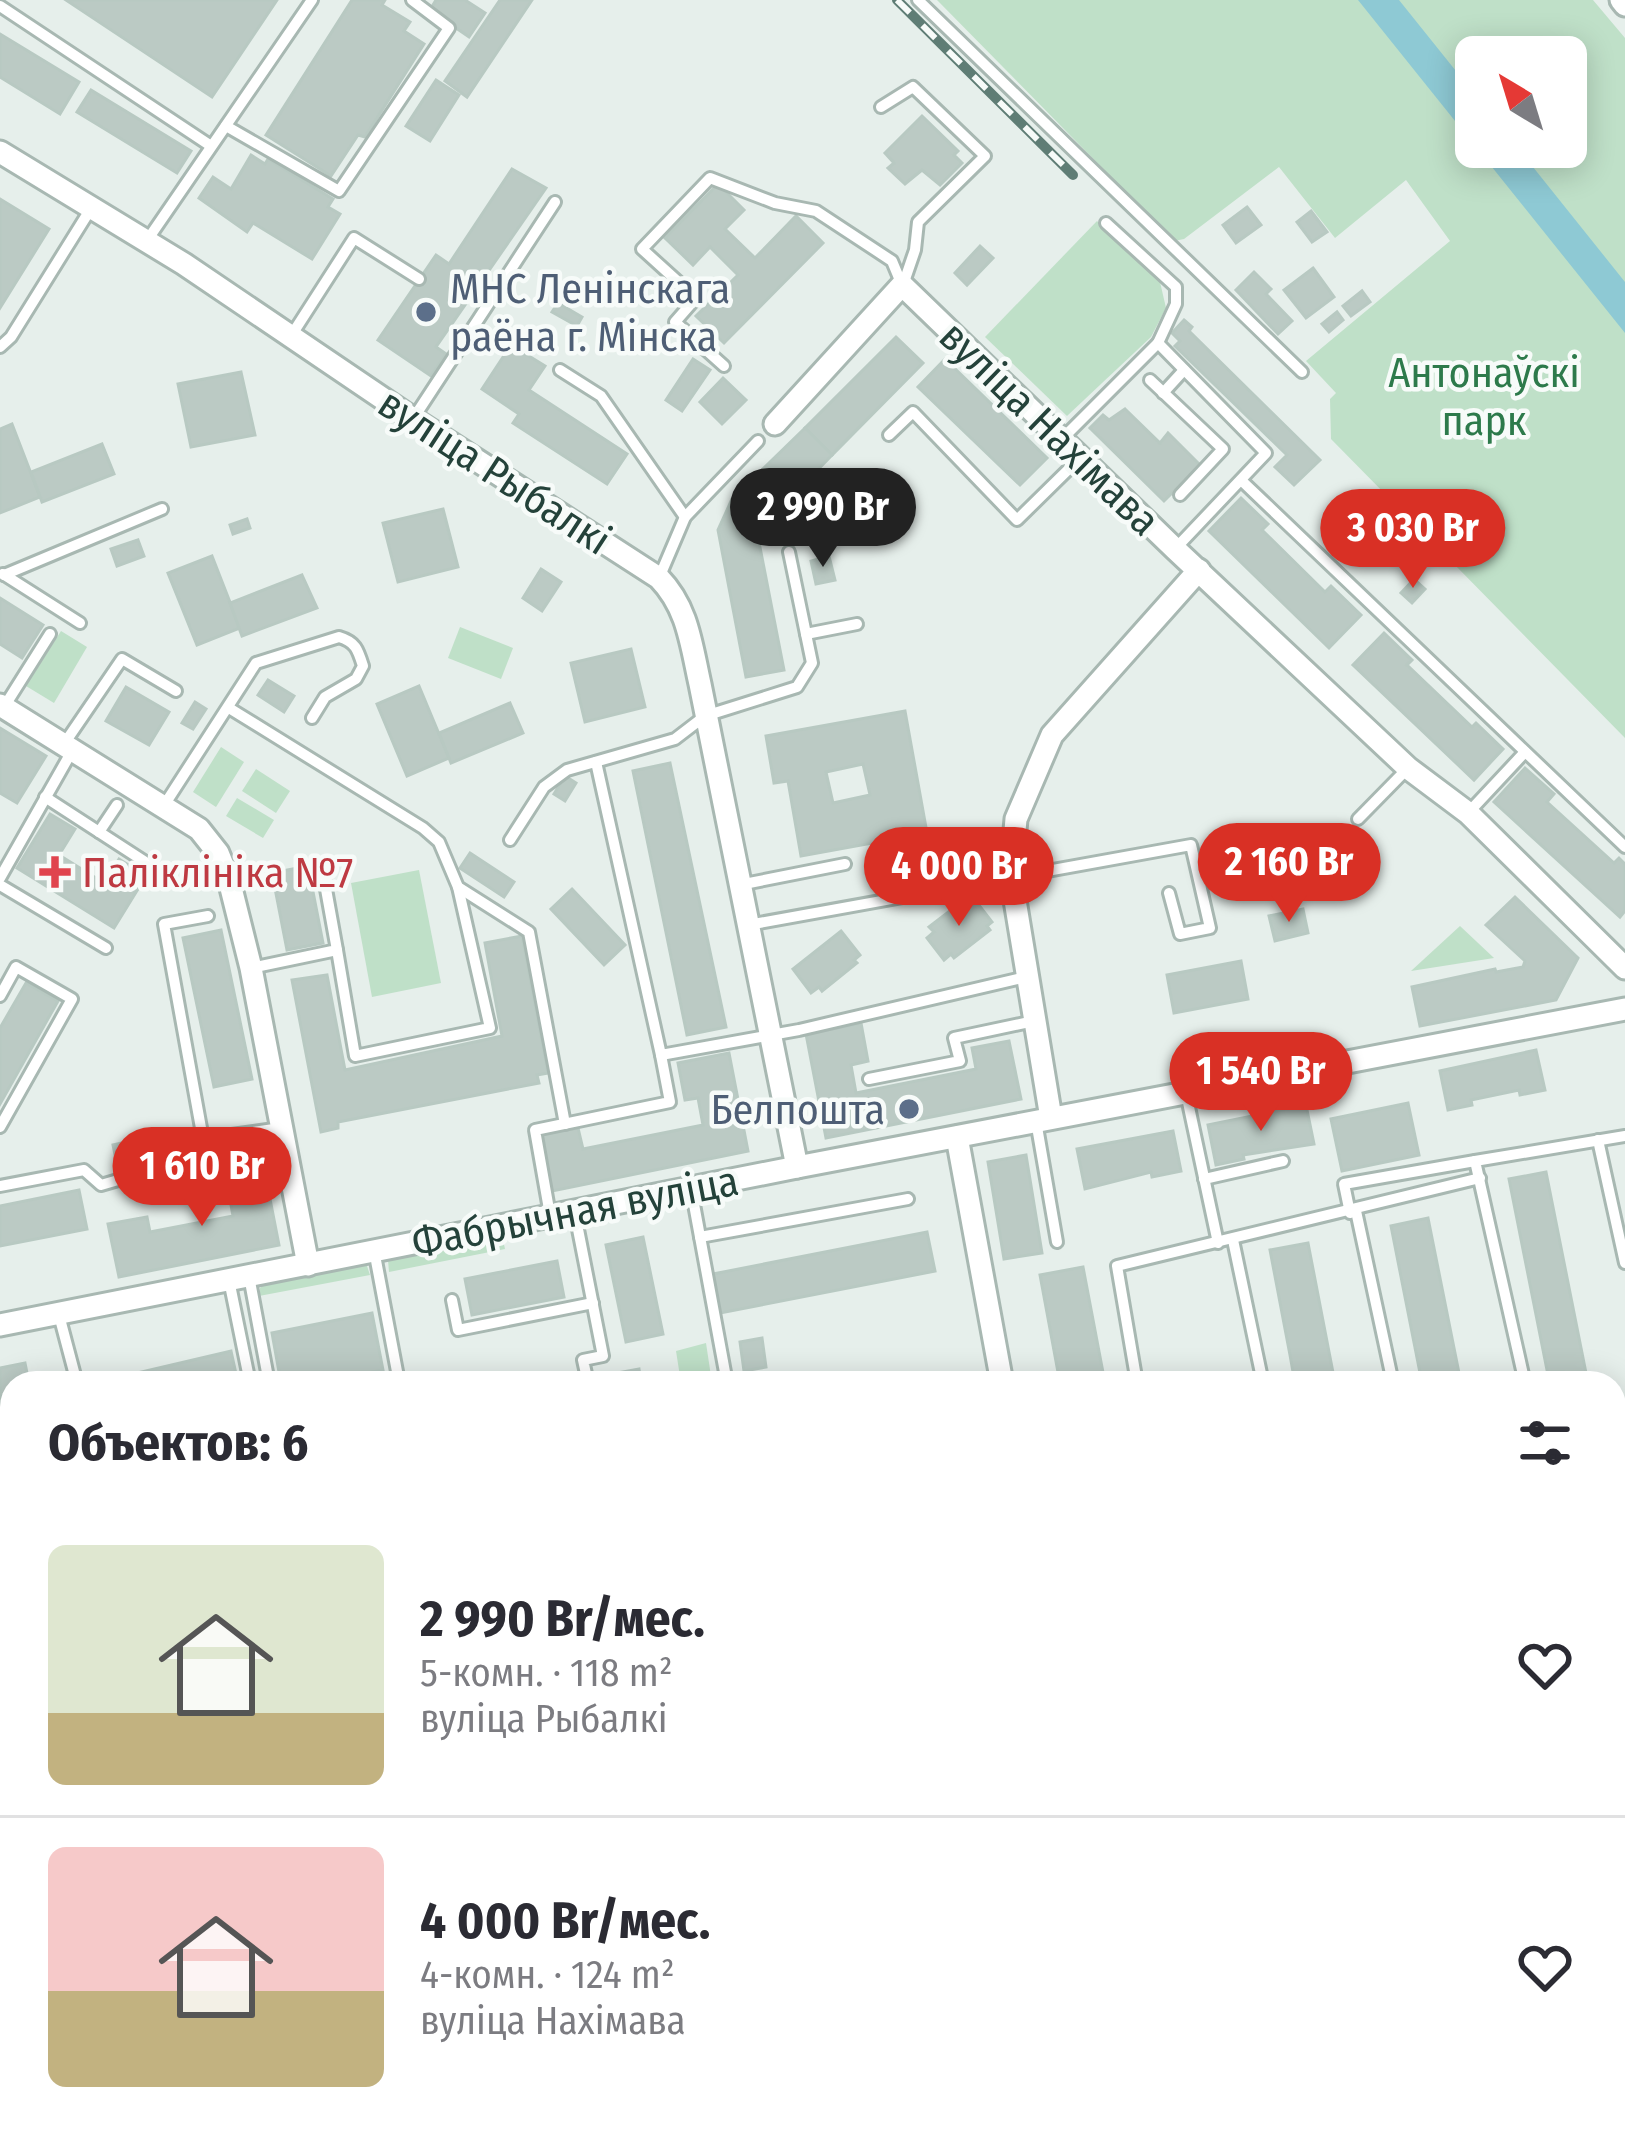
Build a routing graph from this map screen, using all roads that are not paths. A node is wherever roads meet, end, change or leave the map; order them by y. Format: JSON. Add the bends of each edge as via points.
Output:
{"nodes":[{"id":1,"x":312,"y":0,"type":"edge"},
{"id":2,"x":412,"y":0,"type":"edge"},
{"id":3,"x":918,"y":0,"type":"edge"},
{"id":4,"x":0,"y":6,"type":"edge"},
{"id":5,"x":881,"y":107,"type":"dead end"},
{"id":6,"x":226,"y":126,"type":"junction"},
{"id":7,"x":211,"y":146,"type":"junction"},
{"id":8,"x":0,"y":152,"type":"edge"},
{"id":9,"x":555,"y":202,"type":"dead end"},
{"id":10,"x":90,"y":210,"type":"junction"},
{"id":11,"x":1106,"y":223,"type":"dead end"},
{"id":12,"x":146,"y":242,"type":"junction"},
{"id":13,"x":419,"y":279,"type":"dead end"},
{"id":14,"x":902,"y":285,"type":"junction"},
{"id":15,"x":291,"y":336,"type":"junction"},
{"id":16,"x":1158,"y":343,"type":"junction"},
{"id":17,"x":0,"y":347,"type":"edge"},
{"id":18,"x":724,"y":366,"type":"dead end"},
{"id":19,"x":560,"y":370,"type":"dead end"},
{"id":20,"x":1184,"y":370,"type":"junction"},
{"id":21,"x":1302,"y":372,"type":"dead end"},
{"id":22,"x":1150,"y":380,"type":"dead end"},
{"id":23,"x":1163,"y":392,"type":"junction"},
{"id":24,"x":413,"y":419,"type":"junction"},
{"id":25,"x":775,"y":424,"type":"dead end"},
{"id":26,"x":889,"y":435,"type":"dead end"},
{"id":27,"x":1061,"y":440,"type":"junction"},
{"id":28,"x":758,"y":441,"type":"dead end"},
{"id":29,"x":1080,"y":458,"type":"junction"},
{"id":30,"x":1242,"y":481,"type":"junction"},
{"id":31,"x":1180,"y":495,"type":"dead end"},
{"id":32,"x":162,"y":509,"type":"dead end"},
{"id":33,"x":685,"y":517,"type":"junction"},
{"id":34,"x":1175,"y":549,"type":"junction"},
{"id":35,"x":788,"y":552,"type":"dead end"},
{"id":36,"x":1199,"y":570,"type":"junction"},
{"id":37,"x":2,"y":574,"type":"edge"},
{"id":38,"x":659,"y":578,"type":"junction"},
{"id":39,"x":80,"y":623,"type":"dead end"},
{"id":40,"x":856,"y":624,"type":"dead end"},
{"id":41,"x":50,"y":634,"type":"dead end"},
{"id":42,"x":806,"y":634,"type":"junction"},
{"id":43,"x":176,"y":691,"type":"dead end"},
{"id":44,"x":2,"y":706,"type":"edge"},
{"id":45,"x":229,"y":707,"type":"junction"},
{"id":46,"x":705,"y":716,"type":"junction"},
{"id":47,"x":312,"y":718,"type":"dead end"},
{"id":48,"x":68,"y":747,"type":"junction"},
{"id":49,"x":1526,"y":752,"type":"junction"},
{"id":50,"x":596,"y":762,"type":"junction"},
{"id":51,"x":1408,"y":768,"type":"junction"},
{"id":52,"x":45,"y":797,"type":"junction"},
{"id":53,"x":117,"y":805,"type":"dead end"},
{"id":54,"x":163,"y":807,"type":"junction"},
{"id":55,"x":1468,"y":812,"type":"junction"},
{"id":56,"x":1358,"y":819,"type":"dead end"},
{"id":57,"x":99,"y":832,"type":"junction"},
{"id":58,"x":510,"y":840,"type":"dead end"},
{"id":59,"x":1625,"y":847,"type":"edge"},
{"id":60,"x":844,"y":864,"type":"dead end"},
{"id":61,"x":153,"y":867,"type":"dead end"},
{"id":62,"x":322,"y":867,"type":"dead end"},
{"id":63,"x":1010,"y":876,"type":"junction"},
{"id":64,"x":0,"y":881,"type":"edge"},
{"id":65,"x":739,"y":885,"type":"junction"},
{"id":66,"x":458,"y":887,"type":"junction"},
{"id":67,"x":1169,"y":893,"type":"dead end"},
{"id":68,"x":208,"y":916,"type":"dead end"},
{"id":69,"x":748,"y":925,"type":"junction"},
{"id":70,"x":106,"y":948,"type":"dead end"},
{"id":71,"x":337,"y":950,"type":"junction"},
{"id":72,"x":251,"y":968,"type":"junction"},
{"id":73,"x":1625,"y":968,"type":"edge"},
{"id":74,"x":1026,"y":977,"type":"junction"},
{"id":75,"x":0,"y":996,"type":"edge"},
{"id":76,"x":1625,"y":1009,"type":"edge"},
{"id":77,"x":1034,"y":1021,"type":"junction"},
{"id":78,"x":770,"y":1033,"type":"junction"},
{"id":79,"x":661,"y":1054,"type":"junction"},
{"id":80,"x":868,"y":1079,"type":"dead end"},
{"id":81,"x":1186,"y":1094,"type":"junction"},
{"id":82,"x":1044,"y":1120,"type":"junction"},
{"id":83,"x":565,"y":1124,"type":"junction"},
{"id":84,"x":0,"y":1127,"type":"edge"},
{"id":85,"x":281,"y":1127,"type":"junction"},
{"id":86,"x":1625,"y":1136,"type":"edge"},
{"id":87,"x":957,"y":1137,"type":"junction"},
{"id":88,"x":203,"y":1139,"type":"junction"},
{"id":89,"x":1598,"y":1141,"type":"junction"},
{"id":90,"x":1283,"y":1161,"type":"dead end"},
{"id":91,"x":1475,"y":1161,"type":"junction"},
{"id":92,"x":797,"y":1167,"type":"junction"},
{"id":93,"x":1480,"y":1178,"type":"junction"},
{"id":94,"x":1204,"y":1179,"type":"junction"},
{"id":95,"x":0,"y":1186,"type":"edge"},
{"id":96,"x":692,"y":1188,"type":"junction"},
{"id":97,"x":908,"y":1199,"type":"dead end"},
{"id":98,"x":1353,"y":1212,"type":"junction"},
{"id":99,"x":575,"y":1214,"type":"junction"},
{"id":100,"x":550,"y":1218,"type":"junction"},
{"id":101,"x":700,"y":1237,"type":"junction"},
{"id":102,"x":1233,"y":1240,"type":"junction"},
{"id":103,"x":1057,"y":1242,"type":"dead end"},
{"id":104,"x":1218,"y":1243,"type":"junction"},
{"id":105,"x":374,"y":1250,"type":"junction"},
{"id":106,"x":1625,"y":1263,"type":"edge"},
{"id":107,"x":308,"y":1265,"type":"junction"},
{"id":108,"x":239,"y":1278,"type":"junction"},
{"id":109,"x":452,"y":1300,"type":"dead end"},
{"id":110,"x":593,"y":1303,"type":"junction"},
{"id":111,"x":59,"y":1315,"type":"junction"},
{"id":112,"x":0,"y":1325,"type":"edge"},
{"id":113,"x":74,"y":1371,"type":"edge"},
{"id":114,"x":249,"y":1371,"type":"edge"},
{"id":115,"x":266,"y":1371,"type":"edge"},
{"id":116,"x":397,"y":1371,"type":"edge"},
{"id":117,"x":585,"y":1371,"type":"edge"},
{"id":118,"x":725,"y":1371,"type":"edge"},
{"id":119,"x":1000,"y":1371,"type":"edge"},
{"id":120,"x":1135,"y":1371,"type":"edge"},
{"id":121,"x":1260,"y":1371,"type":"edge"},
{"id":122,"x":1391,"y":1371,"type":"edge"},
{"id":123,"x":1522,"y":1371,"type":"edge"}],
"edges":[{"from":1,"to":6,"type":"lane"},
{"from":2,"to":6,"type":"lane","via":[[448,28],[340,191]]},
{"from":3,"to":21,"type":"lane"},
{"from":4,"to":7,"type":"lane"},
{"from":5,"to":14,"type":"lane","via":[[914,87],[985,157],[918,221]]},
{"from":6,"to":7,"type":"lane"},
{"from":7,"to":12,"type":"lane"},
{"from":8,"to":10,"type":"street","name":"вуліца Рыбалкі"},
{"from":9,"to":24,"type":"lane"},
{"from":10,"to":12,"type":"street","name":"вуліца Рыбалкі"},
{"from":10,"to":17,"type":"lane"},
{"from":11,"to":16,"type":"lane","via":[[1176,287]]},
{"from":12,"to":15,"type":"street","name":"вуліца Рыбалкі"},
{"from":13,"to":15,"type":"lane","via":[[354,238]]},
{"from":14,"to":18,"type":"lane","via":[[892,261],[816,211],[710,178],[642,249],[696,298],[675,322]]},
{"from":14,"to":25,"type":"street"},
{"from":14,"to":27,"type":"street","name":"вуліца Нахімава"},
{"from":15,"to":24,"type":"street","name":"вуліца Рыбалкі"},
{"from":16,"to":20,"type":"lane"},
{"from":16,"to":27,"type":"lane"},
{"from":19,"to":33,"type":"lane","via":[[601,396]]},
{"from":20,"to":23,"type":"lane"},
{"from":20,"to":30,"type":"lane","via":[[1267,453]]},
{"from":22,"to":23,"type":"lane"},
{"from":23,"to":31,"type":"lane","via":[[1223,449]]},
{"from":24,"to":38,"type":"street","name":"вуліца Рыбалкі"},
{"from":26,"to":29,"type":"lane","via":[[913,412],[1017,520]]},
{"from":27,"to":29,"type":"street","name":"вуліца Нахімава"},
{"from":28,"to":33,"type":"lane"},
{"from":29,"to":34,"type":"street","name":"вуліца Нахімава"},
{"from":30,"to":34,"type":"lane"},
{"from":30,"to":49,"type":"lane"},
{"from":32,"to":37,"type":"lane"},
{"from":33,"to":38,"type":"lane"},
{"from":34,"to":36,"type":"street","name":"вуліца Нахімава"},
{"from":35,"to":42,"type":"lane"},
{"from":36,"to":51,"type":"street","name":"вуліца Нахімава"},
{"from":36,"to":63,"type":"street","name":"вуліца Нахімава","via":[[1052,735],[1016,819]]},
{"from":37,"to":39,"type":"lane"},
{"from":38,"to":46,"type":"street","name":"вуліца Рыбалкі","via":[[685,616]]},
{"from":40,"to":42,"type":"lane"},
{"from":41,"to":44,"type":"lane"},
{"from":42,"to":46,"type":"lane","via":[[812,663],[797,687]]},
{"from":43,"to":48,"type":"lane","via":[[122,658]]},
{"from":44,"to":48,"type":"street"},
{"from":45,"to":47,"type":"lane","via":[[256,663],[350,640],[363,666]]},
{"from":45,"to":54,"type":"lane"},
{"from":45,"to":66,"type":"lane","via":[[423,828],[439,842]]},
{"from":46,"to":50,"type":"lane","via":[[675,740]]},
{"from":46,"to":65,"type":"street","name":"вуліца Рыбалкі"},
{"from":48,"to":52,"type":"lane"},
{"from":48,"to":54,"type":"street"},
{"from":49,"to":55,"type":"lane"},
{"from":49,"to":59,"type":"lane"},
{"from":50,"to":58,"type":"lane","via":[[544,787]]},
{"from":50,"to":79,"type":"lane"},
{"from":51,"to":55,"type":"street","name":"вуліца Нахімава"},
{"from":51,"to":56,"type":"lane"},
{"from":52,"to":57,"type":"lane"},
{"from":52,"to":64,"type":"lane"},
{"from":53,"to":57,"type":"lane"},
{"from":54,"to":72,"type":"street","via":[[218,853]]},
{"from":55,"to":73,"type":"street","name":"вуліца Нахімава"},
{"from":57,"to":61,"type":"lane"},
{"from":60,"to":65,"type":"lane"},
{"from":62,"to":71,"type":"lane"},
{"from":63,"to":67,"type":"lane","via":[[1191,845],[1210,928],[1180,934]]},
{"from":63,"to":69,"type":"lane"},
{"from":63,"to":74,"type":"street","name":"вуліца Нахімава"},
{"from":64,"to":70,"type":"lane"},
{"from":65,"to":69,"type":"street","name":"вуліца Рыбалкі"},
{"from":66,"to":71,"type":"lane","via":[[490,1028],[355,1056]]},
{"from":66,"to":83,"type":"lane","via":[[529,932]]},
{"from":68,"to":88,"type":"lane","via":[[164,924]]},
{"from":69,"to":78,"type":"street","name":"вуліца Рыбалкі"},
{"from":71,"to":72,"type":"lane"},
{"from":72,"to":85,"type":"street"},
{"from":74,"to":77,"type":"street","name":"вуліца Нахімава"},
{"from":74,"to":78,"type":"lane"},
{"from":75,"to":84,"type":"lane","via":[[16,967],[72,999]]},
{"from":76,"to":81,"type":"street","name":"Фабрычная вуліца"},
{"from":77,"to":80,"type":"lane","via":[[954,1038],[960,1061]]},
{"from":77,"to":82,"type":"street","name":"вуліца Нахімава"},
{"from":78,"to":79,"type":"lane"},
{"from":78,"to":92,"type":"street","name":"вуліца Рыбалкі"},
{"from":79,"to":83,"type":"lane","via":[[670,1102]]},
{"from":81,"to":82,"type":"street","name":"Фабрычная вуліца"},
{"from":81,"to":94,"type":"lane"},
{"from":82,"to":87,"type":"street","name":"Фабрычная вуліца"},
{"from":82,"to":103,"type":"lane"},
{"from":83,"to":100,"type":"lane","via":[[535,1130]]},
{"from":85,"to":88,"type":"lane"},
{"from":85,"to":107,"type":"street"},
{"from":86,"to":89,"type":"lane"},
{"from":87,"to":92,"type":"street","name":"Фабрычная вуліца"},
{"from":87,"to":119,"type":"street"},
{"from":88,"to":95,"type":"lane","via":[[159,1168],[101,1185],[84,1170]]},
{"from":89,"to":91,"type":"lane"},
{"from":89,"to":106,"type":"lane"},
{"from":90,"to":94,"type":"lane"},
{"from":91,"to":93,"type":"lane"},
{"from":91,"to":98,"type":"lane","via":[[1344,1184]]},
{"from":92,"to":96,"type":"street","name":"Фабрычная вуліца"},
{"from":93,"to":98,"type":"lane"},
{"from":93,"to":123,"type":"lane"},
{"from":94,"to":104,"type":"lane"},
{"from":96,"to":99,"type":"street","name":"Фабрычная вуліца"},
{"from":96,"to":101,"type":"lane"},
{"from":97,"to":101,"type":"lane"},
{"from":98,"to":102,"type":"lane"},
{"from":98,"to":122,"type":"lane"},
{"from":99,"to":100,"type":"street","name":"Фабрычная вуліца"},
{"from":99,"to":110,"type":"lane"},
{"from":100,"to":105,"type":"street","name":"Фабрычная вуліца"},
{"from":101,"to":118,"type":"lane"},
{"from":102,"to":104,"type":"lane"},
{"from":102,"to":121,"type":"lane"},
{"from":104,"to":120,"type":"lane","via":[[1117,1266]]},
{"from":105,"to":107,"type":"street","name":"Фабрычная вуліца"},
{"from":105,"to":116,"type":"lane"},
{"from":107,"to":108,"type":"street","name":"Фабрычная вуліца"},
{"from":108,"to":111,"type":"street","name":"Фабрычная вуліца"},
{"from":108,"to":114,"type":"lane"},
{"from":108,"to":115,"type":"lane"},
{"from":109,"to":110,"type":"lane","via":[[458,1330]]},
{"from":110,"to":117,"type":"lane","via":[[604,1356],[583,1360]]},
{"from":111,"to":112,"type":"street","name":"Фабрычная вуліца"},
{"from":111,"to":113,"type":"lane"}]}
